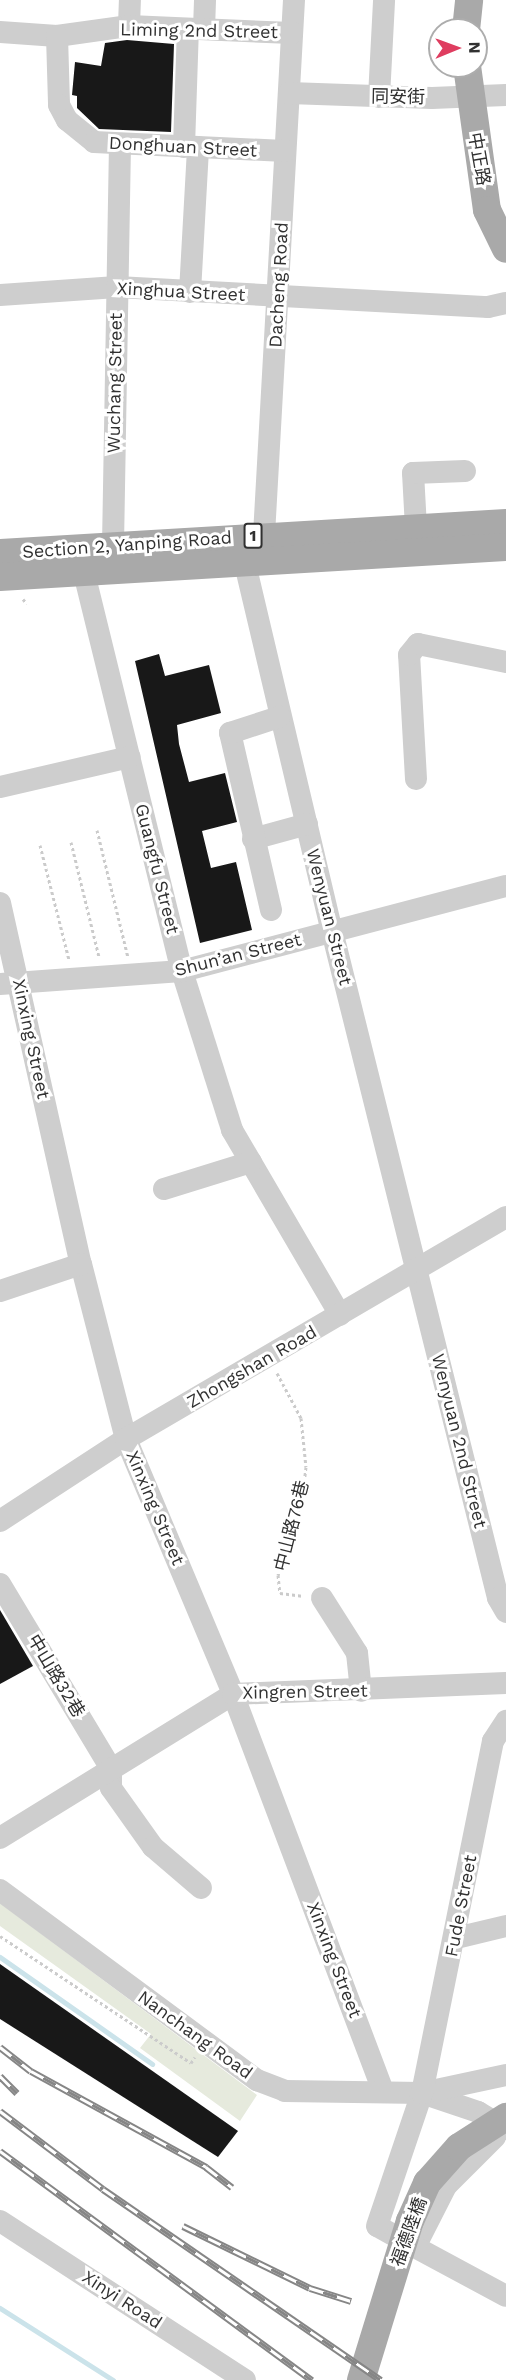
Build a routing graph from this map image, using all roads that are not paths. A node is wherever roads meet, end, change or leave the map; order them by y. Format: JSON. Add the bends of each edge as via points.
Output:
{"nodes":[{"id":1,"x":130,"y":0,"type":"edge"},
{"id":2,"x":205,"y":0,"type":"edge"},
{"id":3,"x":294,"y":0,"type":"edge"},
{"id":4,"x":384,"y":0,"type":"edge"},
{"id":5,"x":469,"y":0,"type":"edge"},
{"id":6,"x":467,"y":18,"type":"edge"},
{"id":7,"x":129,"y":26,"type":"junction"},
{"id":8,"x":196,"y":29,"type":"junction"},
{"id":9,"x":0,"y":32,"type":"edge"},
{"id":10,"x":291,"y":33,"type":"junction"},
{"id":11,"x":57,"y":36,"type":"junction"},
{"id":12,"x":467,"y":78,"type":"edge"},
{"id":13,"x":289,"y":93,"type":"junction"},
{"id":14,"x":506,"y":95,"type":"edge"},
{"id":15,"x":379,"y":97,"type":"junction"},
{"id":16,"x":469,"y":98,"type":"junction"},
{"id":17,"x":120,"y":144,"type":"junction"},
{"id":18,"x":191,"y":147,"type":"junction"},
{"id":19,"x":285,"y":152,"type":"junction"},
{"id":20,"x":506,"y":249,"type":"edge"},
{"id":21,"x":117,"y":287,"type":"junction"},
{"id":22,"x":190,"y":292,"type":"junction"},
{"id":23,"x":0,"y":295,"type":"edge"},
{"id":24,"x":278,"y":297,"type":"junction"},
{"id":25,"x":506,"y":303,"type":"edge"},
{"id":26,"x":465,"y":471,"type":"dead end"},
{"id":27,"x":506,"y":523,"type":"edge"},
{"id":28,"x":416,"y":528,"type":"junction"},
{"id":29,"x":264,"y":535,"type":"junction"},
{"id":30,"x":112,"y":547,"type":"junction"},
{"id":31,"x":506,"y":547,"type":"edge"},
{"id":32,"x":0,"y":553,"type":"edge"},
{"id":33,"x":245,"y":564,"type":"junction"},
{"id":34,"x":84,"y":573,"type":"junction"},
{"id":35,"x":0,"y":577,"type":"edge"},
{"id":36,"x":506,"y":662,"type":"edge"},
{"id":37,"x":279,"y":717,"type":"junction"},
{"id":38,"x":130,"y":757,"type":"junction"},
{"id":39,"x":416,"y":779,"type":"dead end"},
{"id":40,"x":0,"y":787,"type":"edge"},
{"id":41,"x":307,"y":824,"type":"junction"},
{"id":42,"x":253,"y":839,"type":"junction"},
{"id":43,"x":506,"y":886,"type":"edge"},
{"id":44,"x":0,"y":903,"type":"edge"},
{"id":45,"x":272,"y":910,"type":"dead end"},
{"id":46,"x":332,"y":931,"type":"junction"},
{"id":47,"x":182,"y":971,"type":"junction"},
{"id":48,"x":10,"y":984,"type":"edge"},
{"id":49,"x":251,"y":1162,"type":"junction"},
{"id":50,"x":164,"y":1189,"type":"dead end"},
{"id":51,"x":506,"y":1217,"type":"edge"},
{"id":52,"x":81,"y":1264,"type":"junction"},
{"id":53,"x":417,"y":1268,"type":"junction"},
{"id":54,"x":0,"y":1291,"type":"edge"},
{"id":55,"x":340,"y":1315,"type":"junction"},
{"id":56,"x":126,"y":1439,"type":"junction"},
{"id":57,"x":2,"y":1514,"type":"edge"},
{"id":58,"x":0,"y":1584,"type":"edge"},
{"id":59,"x":322,"y":1598,"type":"road end"},
{"id":60,"x":506,"y":1612,"type":"edge"},
{"id":61,"x":506,"y":1683,"type":"edge"},
{"id":62,"x":361,"y":1691,"type":"junction"},
{"id":63,"x":233,"y":1694,"type":"junction"},
{"id":64,"x":506,"y":1722,"type":"edge"},
{"id":65,"x":111,"y":1768,"type":"junction"},
{"id":66,"x":0,"y":1838,"type":"edge"},
{"id":67,"x":201,"y":1888,"type":"dead end"},
{"id":68,"x":0,"y":1890,"type":"edge"},
{"id":69,"x":506,"y":1926,"type":"edge"},
{"id":70,"x":456,"y":1938,"type":"junction"},
{"id":71,"x":506,"y":2075,"type":"edge"},
{"id":72,"x":383,"y":2091,"type":"junction"},
{"id":73,"x":422,"y":2093,"type":"junction"},
{"id":74,"x":506,"y":2117,"type":"edge"},
{"id":75,"x":506,"y":2129,"type":"edge"},
{"id":76,"x":0,"y":2221,"type":"edge"},
{"id":77,"x":415,"y":2247,"type":"junction"},
{"id":78,"x":506,"y":2296,"type":"edge"},
{"id":79,"x":245,"y":2380,"type":"edge"},
{"id":80,"x":361,"y":2380,"type":"edge"}],
"edges":[{"from":1,"to":7,"type":"street"},
{"from":2,"to":8,"type":"street"},
{"from":3,"to":10,"type":"street","name":"Dacheng Road"},
{"from":4,"to":15,"type":"street"},
{"from":5,"to":6,"type":"main road"},
{"from":7,"to":8,"type":"street","name":"Liming 2nd Street"},
{"from":7,"to":11,"type":"street","name":"Liming 2nd Street"},
{"from":8,"to":10,"type":"street","name":"Liming 2nd Street"},
{"from":8,"to":18,"type":"street"},
{"from":9,"to":11,"type":"street","name":"Liming 2nd Street"},
{"from":10,"to":13,"type":"street","name":"Dacheng Road"},
{"from":11,"to":17,"type":"street","name":"Donghuan Street","via":[[56,88],[67,120],[94,142]]},
{"from":12,"to":16,"type":"main road","name":"中正路"},
{"from":13,"to":15,"type":"street","name":"同安街"},
{"from":13,"to":19,"type":"street","name":"Dacheng Road"},
{"from":14,"to":16,"type":"street","name":"同安街"},
{"from":15,"to":16,"type":"street","name":"同安街"},
{"from":16,"to":20,"type":"main road","name":"中正路","via":[[487,210]]},
{"from":17,"to":18,"type":"street","name":"Donghuan Street"},
{"from":17,"to":21,"type":"street","name":"Wuchang Street"},
{"from":18,"to":19,"type":"street","name":"Donghuan Street"},
{"from":18,"to":22,"type":"street"},
{"from":19,"to":24,"type":"street","name":"Dacheng Road"},
{"from":21,"to":22,"type":"street","name":"Xinghua Street"},
{"from":21,"to":23,"type":"street","name":"Xinghua Street"},
{"from":21,"to":30,"type":"street","name":"Wuchang Street"},
{"from":22,"to":24,"type":"street","name":"Xinghua Street"},
{"from":24,"to":25,"type":"street","name":"Xinghua Street","via":[[488,307]]},
{"from":24,"to":29,"type":"street","name":"Dacheng Road"},
{"from":26,"to":28,"type":"street","via":[[413,473]]},
{"from":27,"to":28,"type":"main road","name":"Section 2, Yanping Road","number":"1"},
{"from":28,"to":29,"type":"main road","name":"Section 2, Yanping Road","number":"1"},
{"from":29,"to":30,"type":"main road","name":"Section 2, Yanping Road","number":"1"},
{"from":29,"to":33,"type":"street","name":"Dacheng Road"},
{"from":30,"to":32,"type":"main road","name":"Section 2, Yanping Road","number":"1"},
{"from":30,"to":34,"type":"street"},
{"from":31,"to":33,"type":"main road","name":"Section 2, Yanping Road","number":"1"},
{"from":33,"to":34,"type":"main road","name":"Section 2, Yanping Road","number":"1"},
{"from":33,"to":37,"type":"street","name":"Wenyuan Street"},
{"from":34,"to":35,"type":"main road","name":"Section 2, Yanping Road","number":"1"},
{"from":34,"to":38,"type":"street","name":"Guangfu Street"},
{"from":36,"to":39,"type":"street","via":[[418,644],[409,655]]},
{"from":37,"to":41,"type":"street","name":"Wenyuan Street"},
{"from":37,"to":42,"type":"street","via":[[230,733]]},
{"from":38,"to":40,"type":"street"},
{"from":38,"to":47,"type":"street","name":"Guangfu Street"},
{"from":41,"to":42,"type":"street"},
{"from":41,"to":46,"type":"street","name":"Wenyuan Street"},
{"from":42,"to":45,"type":"street"},
{"from":43,"to":46,"type":"street","name":"Shun’an Street"},
{"from":44,"to":48,"type":"street","name":"Xinxing Street"},
{"from":46,"to":47,"type":"street","name":"Shun’an Street"},
{"from":46,"to":53,"type":"street","name":"Wenyuan Street"},
{"from":47,"to":48,"type":"street","name":"Shun’an Street"},
{"from":47,"to":49,"type":"street","name":"Guangfu Street","via":[[232,1130]]},
{"from":48,"to":52,"type":"street","name":"Xinxing Street"},
{"from":49,"to":50,"type":"street"},
{"from":49,"to":55,"type":"street","name":"Guangfu Street"},
{"from":51,"to":53,"type":"street","name":"Zhongshan Road"},
{"from":52,"to":54,"type":"street"},
{"from":52,"to":56,"type":"street","name":"Xinxing Street"},
{"from":53,"to":55,"type":"street","name":"Zhongshan Road"},
{"from":53,"to":60,"type":"street","name":"Wenyuan 2nd Street","via":[[498,1598]]},
{"from":55,"to":56,"type":"street","name":"Zhongshan Road"},
{"from":56,"to":57,"type":"street","name":"Zhongshan Road"},
{"from":56,"to":63,"type":"street","name":"Xinxing Street"},
{"from":58,"to":65,"type":"street","name":"中山路32巷"},
{"from":59,"to":62,"type":"street","via":[[357,1653]]},
{"from":61,"to":62,"type":"street","name":"Xingren Street"},
{"from":62,"to":63,"type":"street","name":"Xingren Street"},
{"from":63,"to":65,"type":"street","name":"Xingren Street"},
{"from":63,"to":72,"type":"street","name":"Xinxing Street"},
{"from":64,"to":70,"type":"street","name":"Fude Street","via":[[493,1741]]},
{"from":65,"to":66,"type":"street","name":"Xingren Street"},
{"from":65,"to":67,"type":"street","name":"中山路32巷","via":[[111,1788],[153,1847]]},
{"from":68,"to":72,"type":"street","name":"Nanchang Road","via":[[242,2072],[285,2091]]},
{"from":69,"to":70,"type":"street"},
{"from":70,"to":73,"type":"street","name":"Fude Street"},
{"from":71,"to":73,"type":"street"},
{"from":72,"to":73,"type":"street","name":"Nanchang Road"},
{"from":73,"to":75,"type":"street","via":[[478,2112]]},
{"from":73,"to":77,"type":"street","name":"Fude Street","via":[[377,2226]]},
{"from":74,"to":80,"type":"main road","name":"福德陸橋","via":[[459,2147],[427,2183],[410,2222]]},
{"from":75,"to":77,"type":"street","via":[[471,2157],[446,2186]]},
{"from":76,"to":79,"type":"street","name":"Xinyi Road"},
{"from":77,"to":78,"type":"street","name":"Fude Street"}]}
